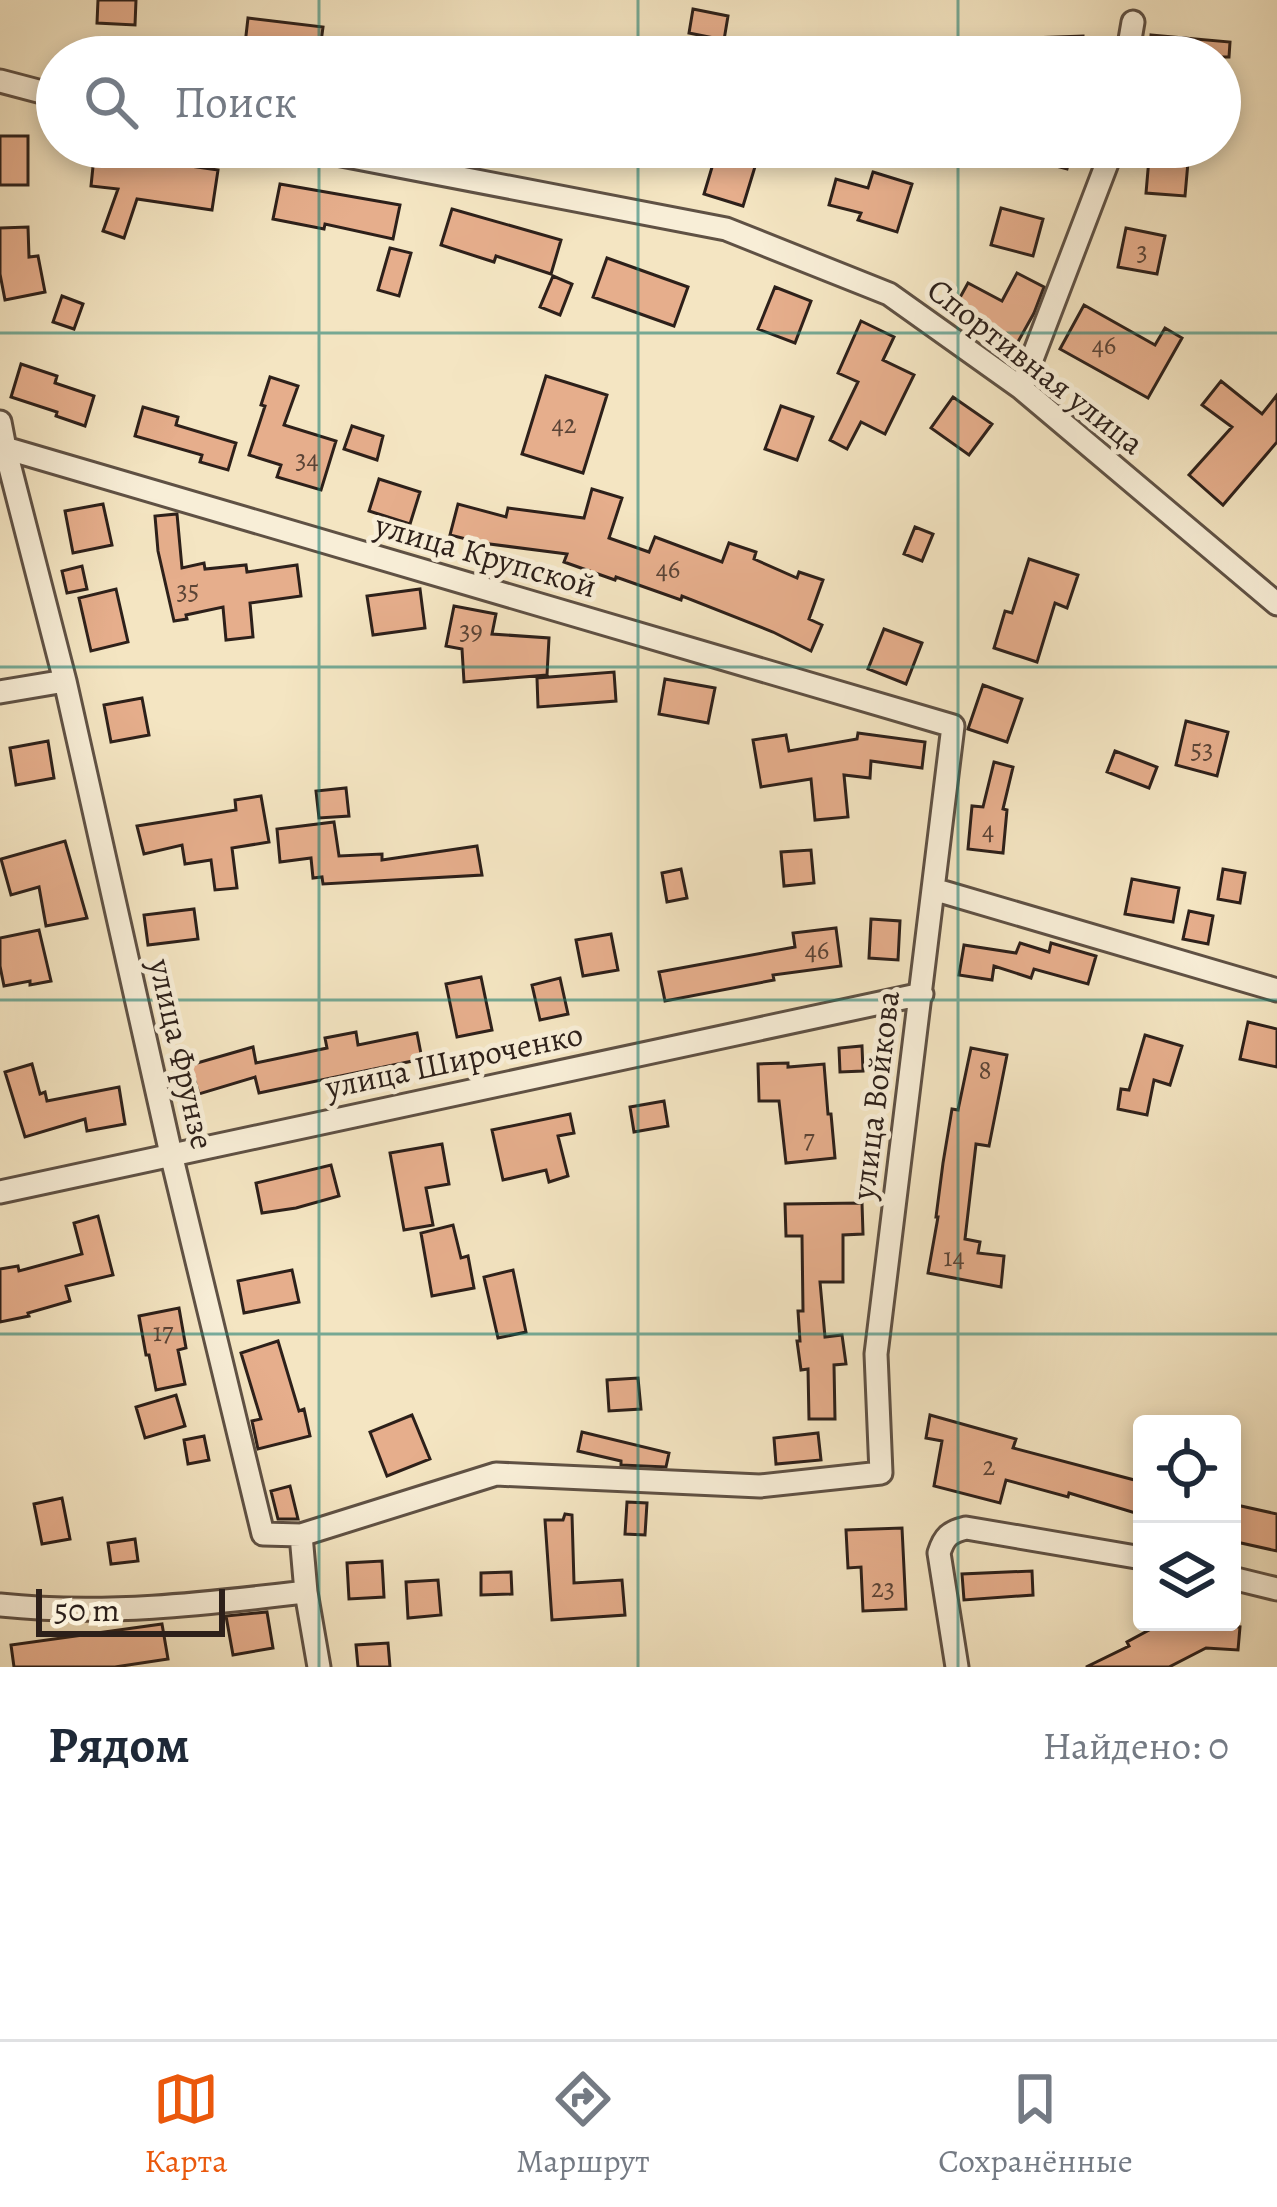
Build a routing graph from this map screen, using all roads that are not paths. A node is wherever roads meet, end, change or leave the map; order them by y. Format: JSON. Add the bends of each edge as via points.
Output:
{"nodes":[{"id":1,"x":1133,"y":22,"type":"dead end"},
{"id":2,"x":1131,"y":36,"type":"edge"},
{"id":3,"x":0,"y":81,"type":"edge"},
{"id":4,"x":36,"y":91,"type":"edge"},
{"id":5,"x":409,"y":168,"type":"edge"},
{"id":6,"x":1105,"y":168,"type":"edge"},
{"id":7,"x":1021,"y":388,"type":"junction"},
{"id":8,"x":0,"y":422,"type":"edge"},
{"id":9,"x":3,"y":447,"type":"edge"},
{"id":10,"x":1277,"y":604,"type":"edge"},
{"id":11,"x":65,"y":681,"type":"junction"},
{"id":12,"x":0,"y":692,"type":"edge"},
{"id":13,"x":953,"y":726,"type":"joint"},
{"id":14,"x":933,"y":889,"type":"junction"},
{"id":15,"x":1277,"y":990,"type":"edge"},
{"id":16,"x":922,"y":994,"type":"junction"},
{"id":17,"x":171,"y":1154,"type":"junction"},
{"id":18,"x":0,"y":1192,"type":"edge"},
{"id":19,"x":301,"y":1535,"type":"junction"},
{"id":20,"x":1133,"y":1556,"type":"edge"},
{"id":21,"x":1241,"y":1580,"type":"edge"},
{"id":22,"x":1277,"y":1589,"type":"edge"},
{"id":23,"x":306,"y":1592,"type":"junction"},
{"id":24,"x":0,"y":1606,"type":"edge"},
{"id":25,"x":319,"y":1667,"type":"edge"},
{"id":26,"x":957,"y":1667,"type":"edge"}],
"edges":[{"from":1,"to":2,"type":"street"},
{"from":3,"to":4,"type":"street"},
{"from":5,"to":7,"type":"street","name":"Спортивная улица","via":[[726,229],[889,294]]},
{"from":6,"to":7,"type":"street"},
{"from":7,"to":10,"type":"street","name":"Спортивная улица"},
{"from":8,"to":9,"type":"street","name":"улица Фрунзе"},
{"from":9,"to":11,"type":"street","name":"улица Фрунзе"},
{"from":9,"to":13,"type":"street","name":"улица Крупской"},
{"from":11,"to":12,"type":"street"},
{"from":11,"to":17,"type":"street","name":"улица Фрунзе"},
{"from":13,"to":14,"type":"street","name":"улица Войкова"},
{"from":14,"to":15,"type":"street"},
{"from":14,"to":16,"type":"street","name":"улица Войкова"},
{"from":16,"to":17,"type":"street","name":"улица Широченко"},
{"from":16,"to":19,"type":"street","name":"улица Войкова","via":[[875,1354],[881,1473],[760,1486],[496,1474]]},
{"from":17,"to":18,"type":"street","name":"улица Широченко"},
{"from":17,"to":19,"type":"street","name":"улица Фрунзе","via":[[263,1534]]},
{"from":19,"to":23,"type":"street"},
{"from":20,"to":26,"type":"street","via":[[953,1531],[939,1553]]},
{"from":21,"to":22,"type":"street"},
{"from":23,"to":24,"type":"street","via":[[174,1608]]},
{"from":23,"to":25,"type":"street"}]}
